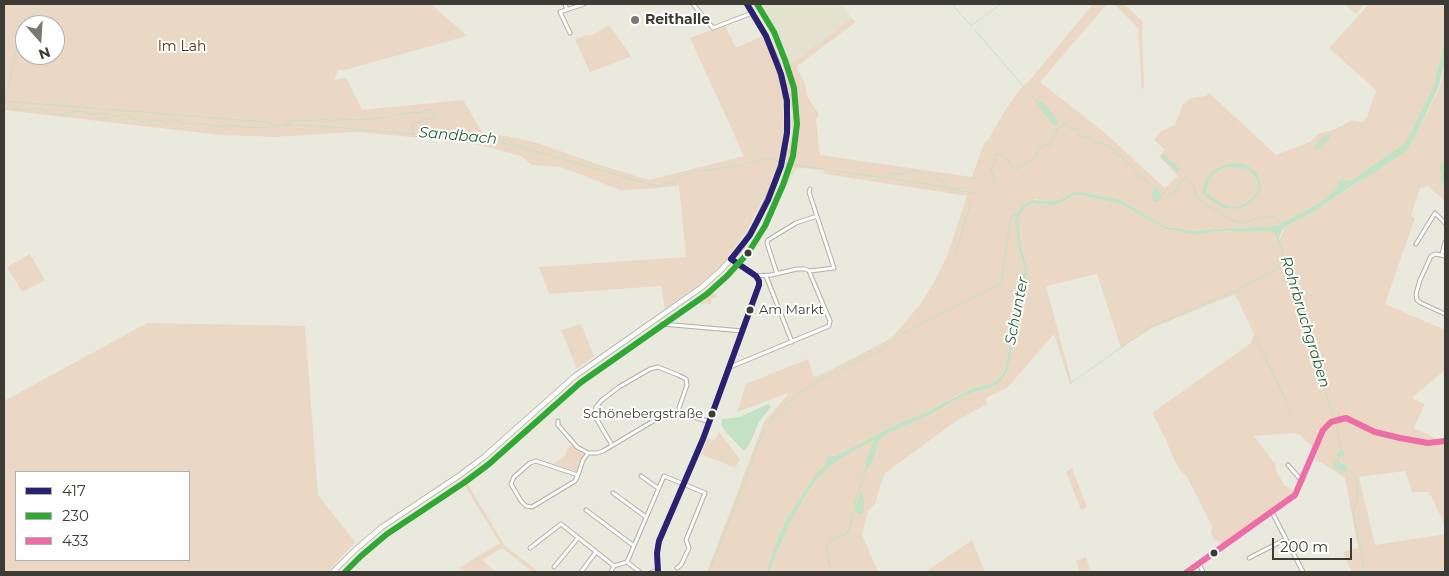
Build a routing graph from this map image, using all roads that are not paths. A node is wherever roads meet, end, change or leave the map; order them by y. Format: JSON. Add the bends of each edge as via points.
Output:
{"nodes":[{"id":1,"x":565,"y":4,"type":"edge"},
{"id":2,"x":584,"y":4,"type":"edge"},
{"id":3,"x":693,"y":4,"type":"edge"},
{"id":4,"x":747,"y":4,"type":"edge"},
{"id":5,"x":567,"y":10,"type":"junction"},
{"id":6,"x":752,"y":12,"type":"junction"},
{"id":7,"x":570,"y":33,"type":"dead end"},
{"id":8,"x":810,"y":189,"type":"dead end"},
{"id":9,"x":818,"y":216,"type":"junction"},
{"id":10,"x":1445,"y":223,"type":"edge"},
{"id":11,"x":1445,"y":242,"type":"edge"},
{"id":12,"x":1416,"y":244,"type":"dead end"},
{"id":13,"x":1443,"y":255,"type":"edge"},
{"id":14,"x":731,"y":260,"type":"junction"},
{"id":15,"x":808,"y":271,"type":"junction"},
{"id":16,"x":777,"y":274,"type":"junction"},
{"id":17,"x":756,"y":276,"type":"junction"},
{"id":18,"x":766,"y":276,"type":"junction"},
{"id":19,"x":1445,"y":314,"type":"edge"},
{"id":20,"x":662,"y":324,"type":"dead end"},
{"id":21,"x":743,"y":331,"type":"junction"},
{"id":22,"x":792,"y":342,"type":"junction"},
{"id":23,"x":730,"y":367,"type":"junction"},
{"id":24,"x":679,"y":412,"type":"junction"},
{"id":25,"x":558,"y":421,"type":"dead end"},
{"id":26,"x":710,"y":422,"type":"junction"},
{"id":27,"x":1445,"y":441,"type":"edge"},
{"id":28,"x":612,"y":445,"type":"junction"},
{"id":29,"x":588,"y":453,"type":"junction"},
{"id":30,"x":1288,"y":465,"type":"dead end"},
{"id":31,"x":578,"y":475,"type":"junction"},
{"id":32,"x":641,"y":476,"type":"dead end"},
{"id":33,"x":1302,"y":481,"type":"junction"},
{"id":34,"x":683,"y":484,"type":"junction"},
{"id":35,"x":658,"y":488,"type":"junction"},
{"id":36,"x":614,"y":493,"type":"dead end"},
{"id":37,"x":586,"y":510,"type":"dead end"},
{"id":38,"x":1272,"y":512,"type":"junction"},
{"id":39,"x":646,"y":517,"type":"junction"},
{"id":40,"x":578,"y":538,"type":"junction"},
{"id":41,"x":1286,"y":539,"type":"junction"},
{"id":42,"x":634,"y":546,"type":"junction"},
{"id":43,"x":530,"y":548,"type":"dead end"},
{"id":44,"x":596,"y":552,"type":"junction"},
{"id":45,"x":1250,"y":558,"type":"dead end"},
{"id":46,"x":627,"y":562,"type":"junction"},
{"id":47,"x":1199,"y":564,"type":"junction"},
{"id":48,"x":614,"y":566,"type":"junction"},
{"id":49,"x":554,"y":567,"type":"dead end"},
{"id":50,"x":678,"y":568,"type":"dead end"},
{"id":51,"x":658,"y":571,"type":"edge"},
{"id":52,"x":333,"y":572,"type":"edge"},
{"id":53,"x":580,"y":572,"type":"edge"},
{"id":54,"x":611,"y":572,"type":"edge"},
{"id":55,"x":640,"y":572,"type":"edge"},
{"id":56,"x":652,"y":572,"type":"edge"},
{"id":57,"x":1187,"y":572,"type":"edge"},
{"id":58,"x":1203,"y":572,"type":"edge"},
{"id":59,"x":1304,"y":572,"type":"edge"}],
"edges":[{"from":1,"to":5,"type":"street"},
{"from":2,"to":5,"type":"street"},
{"from":3,"to":6,"type":"street","via":[[713,28]]},
{"from":4,"to":6,"type":"main road"},
{"from":5,"to":7,"type":"street","via":[[560,12]]},
{"from":6,"to":14,"type":"main road","via":[[777,62],[785,90],[788,124],[783,159],[768,200]]},
{"from":8,"to":9,"type":"street"},
{"from":9,"to":15,"type":"street","via":[[834,268]]},
{"from":9,"to":16,"type":"street","via":[[796,223],[768,240]]},
{"from":10,"to":12,"type":"street","via":[[1436,213]]},
{"from":11,"to":13,"type":"street"},
{"from":13,"to":19,"type":"street","via":[[1431,256],[1416,294],[1421,303]]},
{"from":14,"to":17,"type":"street"},
{"from":14,"to":52,"type":"main road","via":[[709,281],[575,376],[471,467],[371,536]]},
{"from":15,"to":16,"type":"street","via":[[796,269]]},
{"from":15,"to":22,"type":"street","via":[[830,323]]},
{"from":16,"to":18,"type":"street"},
{"from":17,"to":18,"type":"street"},
{"from":17,"to":21,"type":"street","via":[[758,287]]},
{"from":18,"to":22,"type":"street"},
{"from":20,"to":21,"type":"street"},
{"from":21,"to":23,"type":"street"},
{"from":22,"to":23,"type":"street"},
{"from":23,"to":26,"type":"street"},
{"from":24,"to":26,"type":"street"},
{"from":24,"to":28,"type":"street","via":[[662,415]]},
{"from":24,"to":28,"type":"street","via":[[688,385],[686,379],[658,367],[650,369],[619,387],[596,407],[596,418]]},
{"from":25,"to":29,"type":"street","via":[[577,447]]},
{"from":26,"to":34,"type":"street"},
{"from":27,"to":33,"type":"street","via":[[1428,444],[1375,432],[1349,419],[1335,420],[1323,430]]},
{"from":28,"to":29,"type":"street","via":[[600,452]]},
{"from":29,"to":31,"type":"street"},
{"from":30,"to":33,"type":"street"},
{"from":31,"to":31,"type":"street","via":[[575,481],[529,507],[521,501],[511,484],[514,477],[536,461]]},
{"from":32,"to":35,"type":"street"},
{"from":33,"to":38,"type":"street","via":[[1295,495]]},
{"from":34,"to":35,"type":"street","via":[[664,476]]},
{"from":34,"to":50,"type":"street","via":[[705,495],[686,540],[689,548]]},
{"from":34,"to":51,"type":"street","via":[[659,542]]},
{"from":35,"to":39,"type":"street"},
{"from":36,"to":39,"type":"street"},
{"from":37,"to":42,"type":"street"},
{"from":38,"to":41,"type":"street"},
{"from":38,"to":47,"type":"street"},
{"from":39,"to":42,"type":"street"},
{"from":40,"to":43,"type":"street","via":[[561,524]]},
{"from":40,"to":44,"type":"street"},
{"from":40,"to":49,"type":"street"},
{"from":41,"to":45,"type":"street"},
{"from":41,"to":59,"type":"street"},
{"from":42,"to":46,"type":"street"},
{"from":44,"to":48,"type":"street"},
{"from":44,"to":53,"type":"street"},
{"from":46,"to":48,"type":"street"},
{"from":46,"to":55,"type":"street"},
{"from":47,"to":57,"type":"street"},
{"from":47,"to":58,"type":"street"},
{"from":48,"to":54,"type":"street"},
{"from":51,"to":56,"type":"street"}]}
